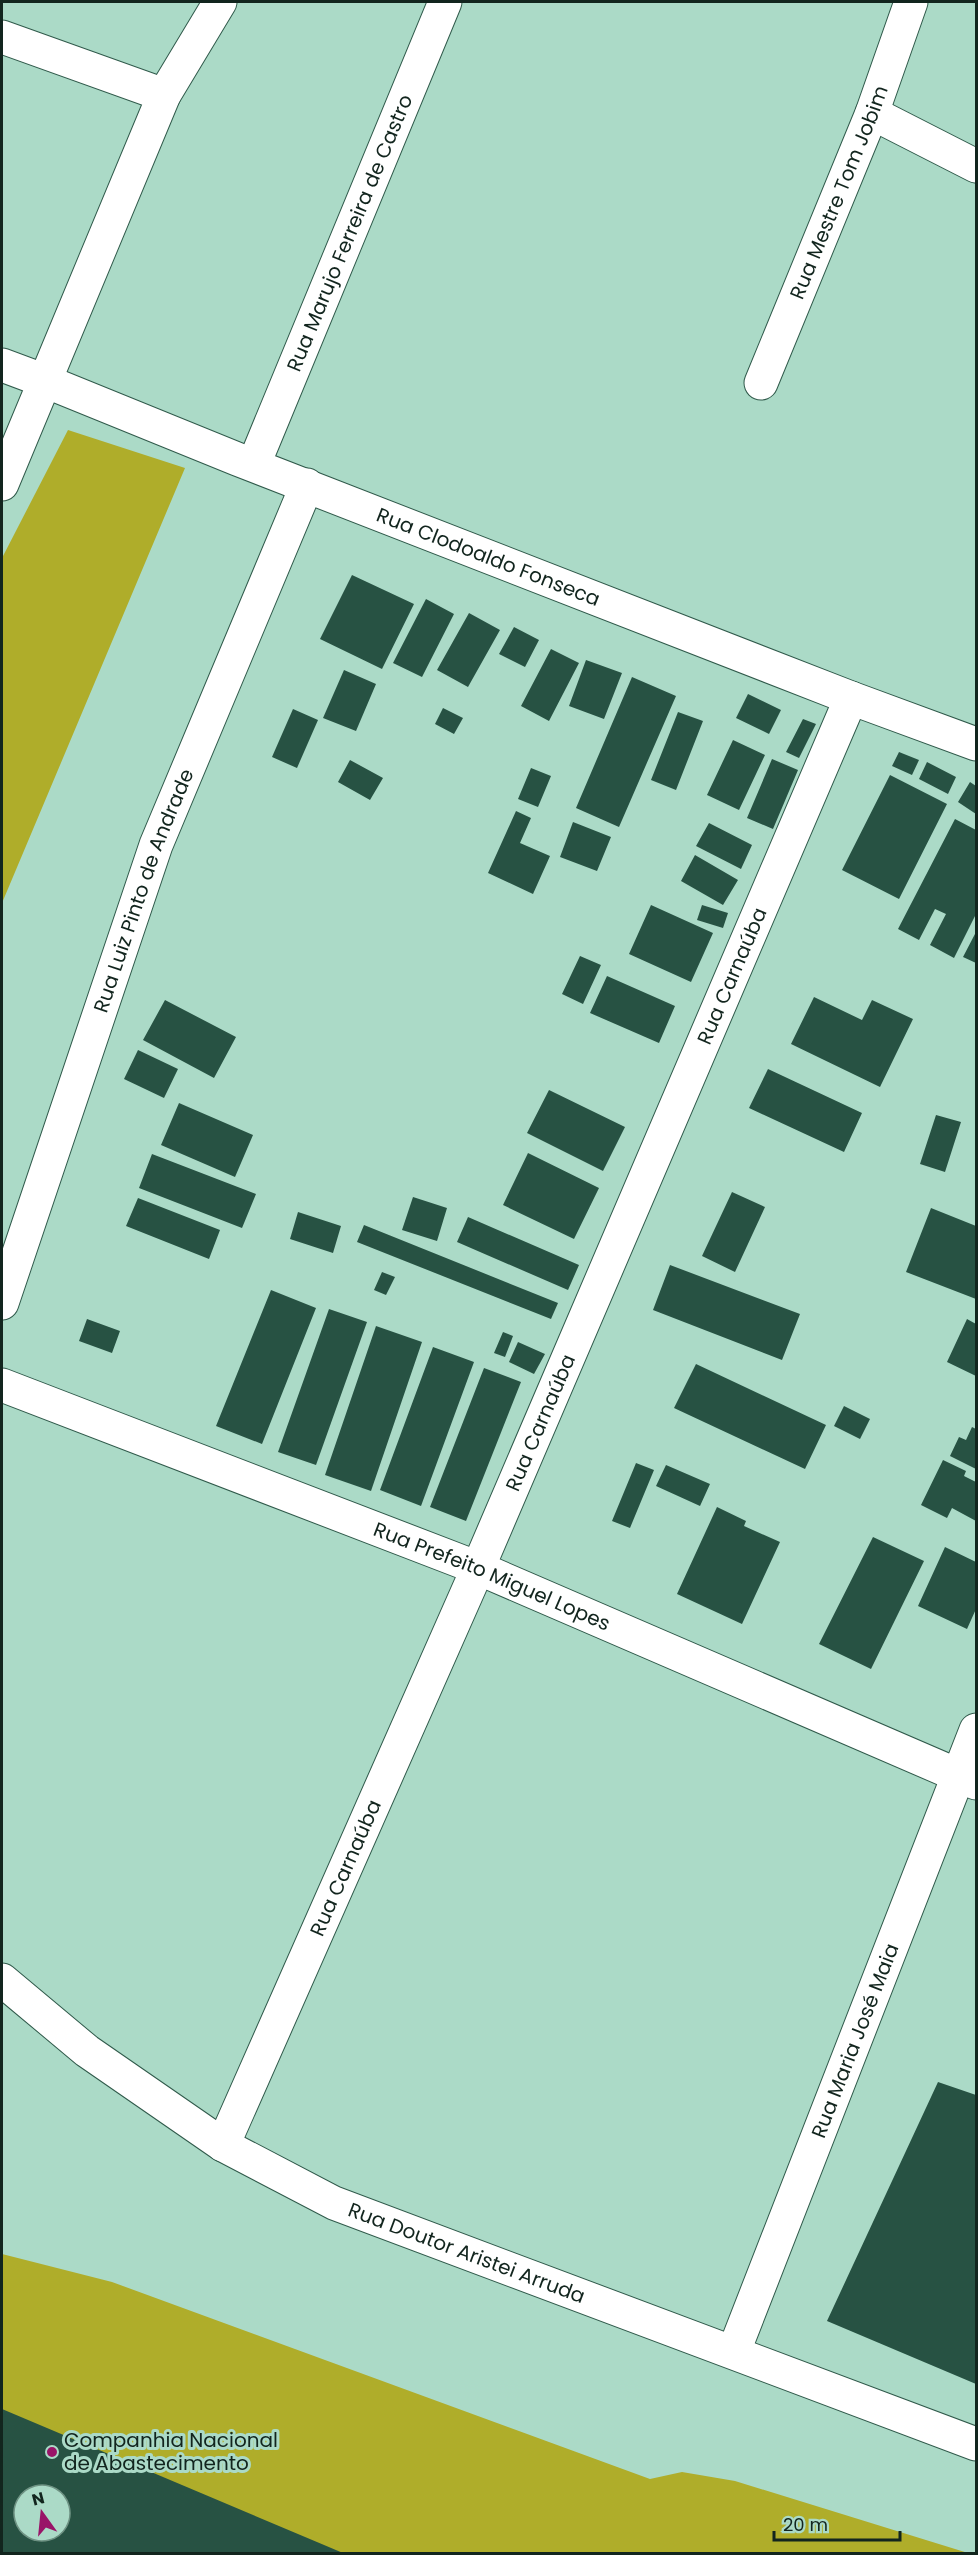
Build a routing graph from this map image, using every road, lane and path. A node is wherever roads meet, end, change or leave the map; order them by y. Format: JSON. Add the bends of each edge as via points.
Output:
{"nodes":[{"id":1,"x":220,"y":2,"type":"edge"},
{"id":2,"x":445,"y":2,"type":"edge"},
{"id":3,"x":911,"y":2,"type":"edge"},
{"id":4,"x":2,"y":37,"type":"edge"},
{"id":5,"x":164,"y":95,"type":"junction"},
{"id":6,"x":872,"y":113,"type":"junction"},
{"id":7,"x":976,"y":166,"type":"edge"},
{"id":8,"x":2,"y":365,"type":"edge"},
{"id":9,"x":45,"y":381,"type":"junction"},
{"id":10,"x":761,"y":383,"type":"dead end"},
{"id":11,"x":254,"y":464,"type":"junction"},
{"id":12,"x":2,"y":484,"type":"edge"},
{"id":13,"x":307,"y":485,"type":"junction"},
{"id":14,"x":851,"y":699,"type":"junction"},
{"id":15,"x":976,"y":744,"type":"edge"},
{"id":16,"x":2,"y":1303,"type":"edge"},
{"id":17,"x":2,"y":1385,"type":"edge"},
{"id":18,"x":478,"y":1568,"type":"junction"},
{"id":19,"x":976,"y":1730,"type":"edge"},
{"id":20,"x":967,"y":1779,"type":"edge"},
{"id":21,"x":2,"y":1980,"type":"edge"},
{"id":22,"x":223,"y":2145,"type":"junction"},
{"id":23,"x":734,"y":2351,"type":"junction"},
{"id":24,"x":976,"y":2444,"type":"edge"}],
"edges":[{"from":1,"to":5,"type":"street"},
{"from":2,"to":11,"type":"street","name":"Rua Marujo Ferreira de Castro"},
{"from":3,"to":6,"type":"street","name":"Rua Mestre Tom Jobim"},
{"from":4,"to":5,"type":"street"},
{"from":5,"to":9,"type":"street"},
{"from":6,"to":7,"type":"street"},
{"from":6,"to":10,"type":"street","name":"Rua Mestre Tom Jobim"},
{"from":8,"to":9,"type":"street","name":"Rua Clodoaldo Fonseca"},
{"from":9,"to":11,"type":"street","name":"Rua Clodoaldo Fonseca"},
{"from":9,"to":12,"type":"street"},
{"from":11,"to":13,"type":"street","name":"Rua Clodoaldo Fonseca"},
{"from":13,"to":14,"type":"street","name":"Rua Clodoaldo Fonseca"},
{"from":13,"to":16,"type":"street","name":"Rua Luiz Pinto de Andrade","via":[[156,845]]},
{"from":14,"to":15,"type":"street","name":"Rua Clodoaldo Fonseca"},
{"from":14,"to":18,"type":"street","name":"Rua Carnaúba"},
{"from":17,"to":18,"type":"street","name":"Rua Prefeito Miguel Lopes"},
{"from":18,"to":20,"type":"street","name":"Rua Prefeito Miguel Lopes"},
{"from":18,"to":22,"type":"street","name":"Rua Carnaúba"},
{"from":19,"to":20,"type":"street","name":"Rua Maria José Maia"},
{"from":20,"to":23,"type":"street","name":"Rua Maria José Maia"},
{"from":21,"to":22,"type":"street","name":"Rua Doutor Aristei Arruda","via":[[87,2051]]},
{"from":22,"to":23,"type":"street","name":"Rua Doutor Aristei Arruda","via":[[333,2204]]},
{"from":23,"to":24,"type":"street","name":"Rua Doutor Aristei Arruda"}]}
